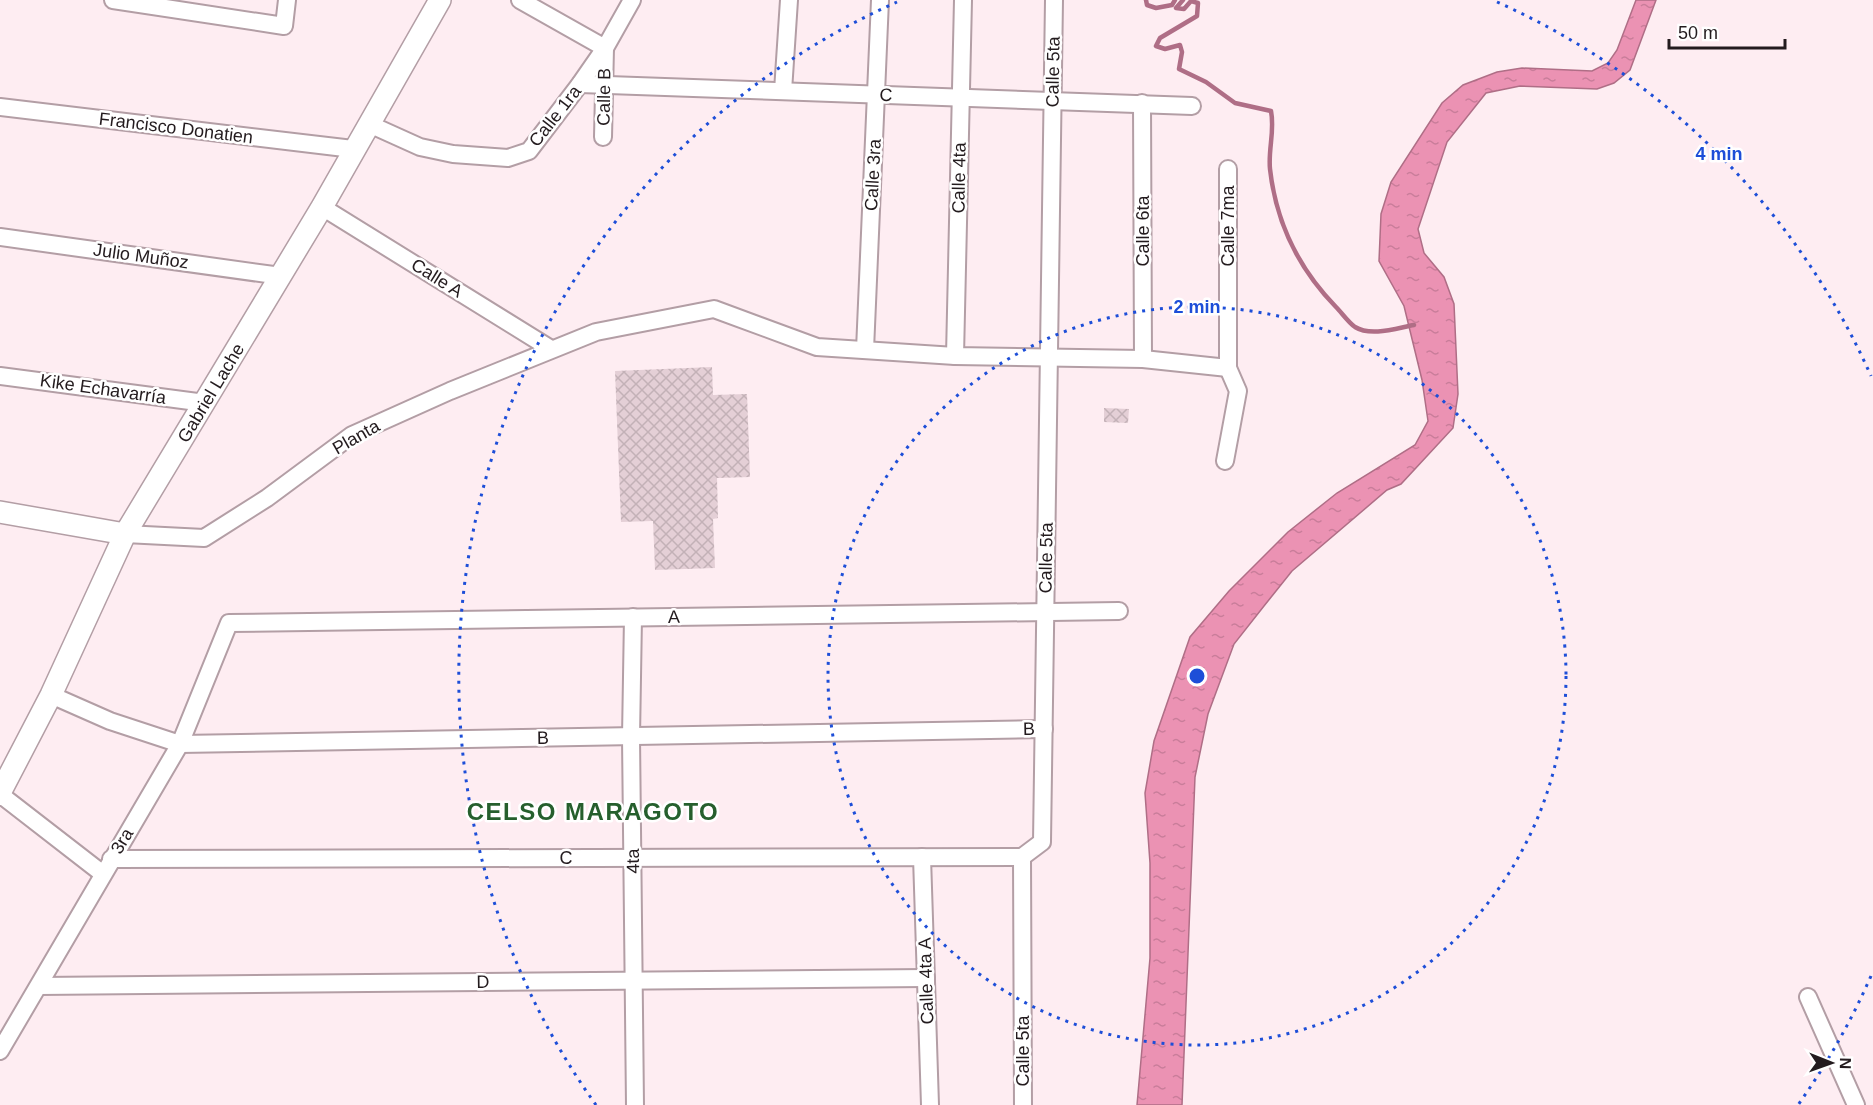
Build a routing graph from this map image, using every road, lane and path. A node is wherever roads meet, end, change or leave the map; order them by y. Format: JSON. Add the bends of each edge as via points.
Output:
{"nodes":[{"id":1,"x":113,"y":0,"type":"edge"},
{"id":2,"x":287,"y":0,"type":"edge"},
{"id":3,"x":440,"y":0,"type":"edge"},
{"id":4,"x":520,"y":0,"type":"edge"},
{"id":5,"x":632,"y":0,"type":"edge"},
{"id":6,"x":789,"y":0,"type":"edge"},
{"id":7,"x":880,"y":0,"type":"edge"},
{"id":8,"x":963,"y":0,"type":"edge"},
{"id":9,"x":1054,"y":0,"type":"edge"},
{"id":10,"x":605,"y":48,"type":"junction"},
{"id":11,"x":580,"y":84,"type":"junction"},
{"id":12,"x":605,"y":85,"type":"junction"},
{"id":13,"x":783,"y":91,"type":"junction"},
{"id":14,"x":876,"y":95,"type":"junction"},
{"id":15,"x":961,"y":98,"type":"junction"},
{"id":16,"x":1053,"y":101,"type":"junction"},
{"id":17,"x":1143,"y":103,"type":"junction"},
{"id":18,"x":1192,"y":106,"type":"dead end"},
{"id":19,"x":0,"y":107,"type":"edge"},
{"id":20,"x":369,"y":124,"type":"junction"},
{"id":21,"x":603,"y":137,"type":"dead end"},
{"id":22,"x":353,"y":149,"type":"junction"},
{"id":23,"x":1228,"y":169,"type":"dead end"},
{"id":24,"x":322,"y":207,"type":"junction"},
{"id":25,"x":0,"y":237,"type":"edge"},
{"id":26,"x":281,"y":276,"type":"junction"},
{"id":27,"x":551,"y":349,"type":"junction"},
{"id":28,"x":865,"y":350,"type":"junction"},
{"id":29,"x":955,"y":356,"type":"junction"},
{"id":30,"x":1049,"y":358,"type":"junction"},
{"id":31,"x":1143,"y":359,"type":"junction"},
{"id":32,"x":1228,"y":368,"type":"junction"},
{"id":33,"x":0,"y":376,"type":"edge"},
{"id":34,"x":205,"y":403,"type":"junction"},
{"id":35,"x":1225,"y":461,"type":"dead end"},
{"id":36,"x":0,"y":512,"type":"edge"},
{"id":37,"x":125,"y":534,"type":"junction"},
{"id":38,"x":1119,"y":611,"type":"dead end"},
{"id":39,"x":1046,"y":612,"type":"junction"},
{"id":40,"x":633,"y":617,"type":"junction"},
{"id":41,"x":229,"y":623,"type":"joint"},
{"id":42,"x":51,"y":695,"type":"junction"},
{"id":43,"x":1044,"y":729,"type":"junction"},
{"id":44,"x":631,"y":737,"type":"junction"},
{"id":45,"x":180,"y":744,"type":"junction"},
{"id":46,"x":0,"y":795,"type":"edge"},
{"id":47,"x":922,"y":857,"type":"junction"},
{"id":48,"x":1022,"y":857,"type":"junction"},
{"id":49,"x":633,"y":858,"type":"junction"},
{"id":50,"x":107,"y":866,"type":"junction"},
{"id":51,"x":926,"y":978,"type":"junction"},
{"id":52,"x":635,"y":981,"type":"junction"},
{"id":53,"x":39,"y":986,"type":"junction"},
{"id":54,"x":1808,"y":997,"type":"dead end"},
{"id":55,"x":0,"y":1051,"type":"edge"},
{"id":56,"x":635,"y":1105,"type":"edge"},
{"id":57,"x":930,"y":1105,"type":"edge"},
{"id":58,"x":1023,"y":1105,"type":"edge"},
{"id":59,"x":1856,"y":1105,"type":"edge"}],
"edges":[{"from":1,"to":2,"type":"street","via":[[284,26]]},
{"from":3,"to":20,"type":"street","name":"Gabriel Lache"},
{"from":4,"to":10,"type":"street","name":"Calle B"},
{"from":5,"to":10,"type":"street","name":"Calle 1ra"},
{"from":6,"to":13,"type":"street"},
{"from":7,"to":14,"type":"street","name":"Calle 3ra"},
{"from":8,"to":15,"type":"street","name":"Calle 4ta"},
{"from":9,"to":16,"type":"street","name":"Calle 5ta"},
{"from":10,"to":11,"type":"street","name":"Calle 1ra"},
{"from":10,"to":12,"type":"street","name":"Calle B"},
{"from":11,"to":12,"type":"street","name":"C"},
{"from":11,"to":20,"type":"street","name":"Calle 1ra","via":[[529,151],[508,158],[420,147]]},
{"from":12,"to":13,"type":"street","name":"C"},
{"from":12,"to":21,"type":"street","name":"Calle B"},
{"from":13,"to":14,"type":"street","name":"C"},
{"from":14,"to":15,"type":"street","name":"C"},
{"from":14,"to":28,"type":"street","name":"Calle 3ra"},
{"from":15,"to":16,"type":"street","name":"C"},
{"from":15,"to":29,"type":"street","name":"Calle 4ta"},
{"from":16,"to":17,"type":"street","name":"C"},
{"from":16,"to":30,"type":"street","name":"Calle 5ta"},
{"from":17,"to":18,"type":"street","name":"C"},
{"from":17,"to":31,"type":"street","name":"Calle 6ta"},
{"from":19,"to":22,"type":"street","name":"Francisco Donatien"},
{"from":20,"to":22,"type":"street","name":"Gabriel Lache"},
{"from":22,"to":24,"type":"street","name":"Gabriel Lache"},
{"from":23,"to":32,"type":"street","name":"Calle 7ma"},
{"from":24,"to":26,"type":"street","name":"Gabriel Lache"},
{"from":24,"to":27,"type":"street","name":"Calle A"},
{"from":25,"to":26,"type":"street","name":"Julio Muñoz"},
{"from":26,"to":34,"type":"street","name":"Gabriel Lache"},
{"from":27,"to":28,"type":"street","name":"Planta","via":[[596,332],[714,309],[817,347]]},
{"from":27,"to":37,"type":"street","name":"Planta","via":[[352,435],[267,498],[204,538]]},
{"from":28,"to":29,"type":"street"},
{"from":29,"to":30,"type":"street"},
{"from":30,"to":31,"type":"street"},
{"from":30,"to":39,"type":"street","name":"Calle 5ta"},
{"from":31,"to":32,"type":"street"},
{"from":32,"to":35,"type":"street","name":"Calle 7ma","via":[[1238,391]]},
{"from":33,"to":34,"type":"street","name":"Kike Echavarría"},
{"from":34,"to":37,"type":"street","name":"Gabriel Lache"},
{"from":36,"to":37,"type":"street"},
{"from":37,"to":42,"type":"street","name":"Gabriel Lache"},
{"from":38,"to":39,"type":"street","name":"A"},
{"from":39,"to":40,"type":"street","name":"A"},
{"from":39,"to":43,"type":"street","name":"Calle 5ta"},
{"from":40,"to":41,"type":"street","name":"A"},
{"from":40,"to":44,"type":"street","name":"4ta"},
{"from":41,"to":45,"type":"street","name":"3ra"},
{"from":42,"to":45,"type":"street","name":"B","via":[[110,721]]},
{"from":42,"to":46,"type":"street","name":"Gabriel Lache"},
{"from":43,"to":44,"type":"street","name":"B"},
{"from":43,"to":48,"type":"street","name":"Calle 5ta","via":[[1042,842]]},
{"from":44,"to":45,"type":"street","name":"B"},
{"from":44,"to":49,"type":"street","name":"4ta"},
{"from":45,"to":50,"type":"street","name":"3ra"},
{"from":46,"to":50,"type":"street"},
{"from":47,"to":48,"type":"street","name":"C"},
{"from":47,"to":49,"type":"street","name":"C"},
{"from":47,"to":51,"type":"street","name":"Calle 4ta A"},
{"from":48,"to":58,"type":"street","name":"Calle 5ta"},
{"from":49,"to":50,"type":"street","name":"C"},
{"from":49,"to":52,"type":"street","name":"4ta"},
{"from":50,"to":53,"type":"street","name":"3ra"},
{"from":51,"to":52,"type":"street","name":"D"},
{"from":51,"to":57,"type":"street","name":"Calle 4ta A"},
{"from":52,"to":53,"type":"street","name":"D"},
{"from":52,"to":56,"type":"street","name":"4ta"},
{"from":53,"to":55,"type":"street","name":"3ra"},
{"from":54,"to":59,"type":"street"}]}
